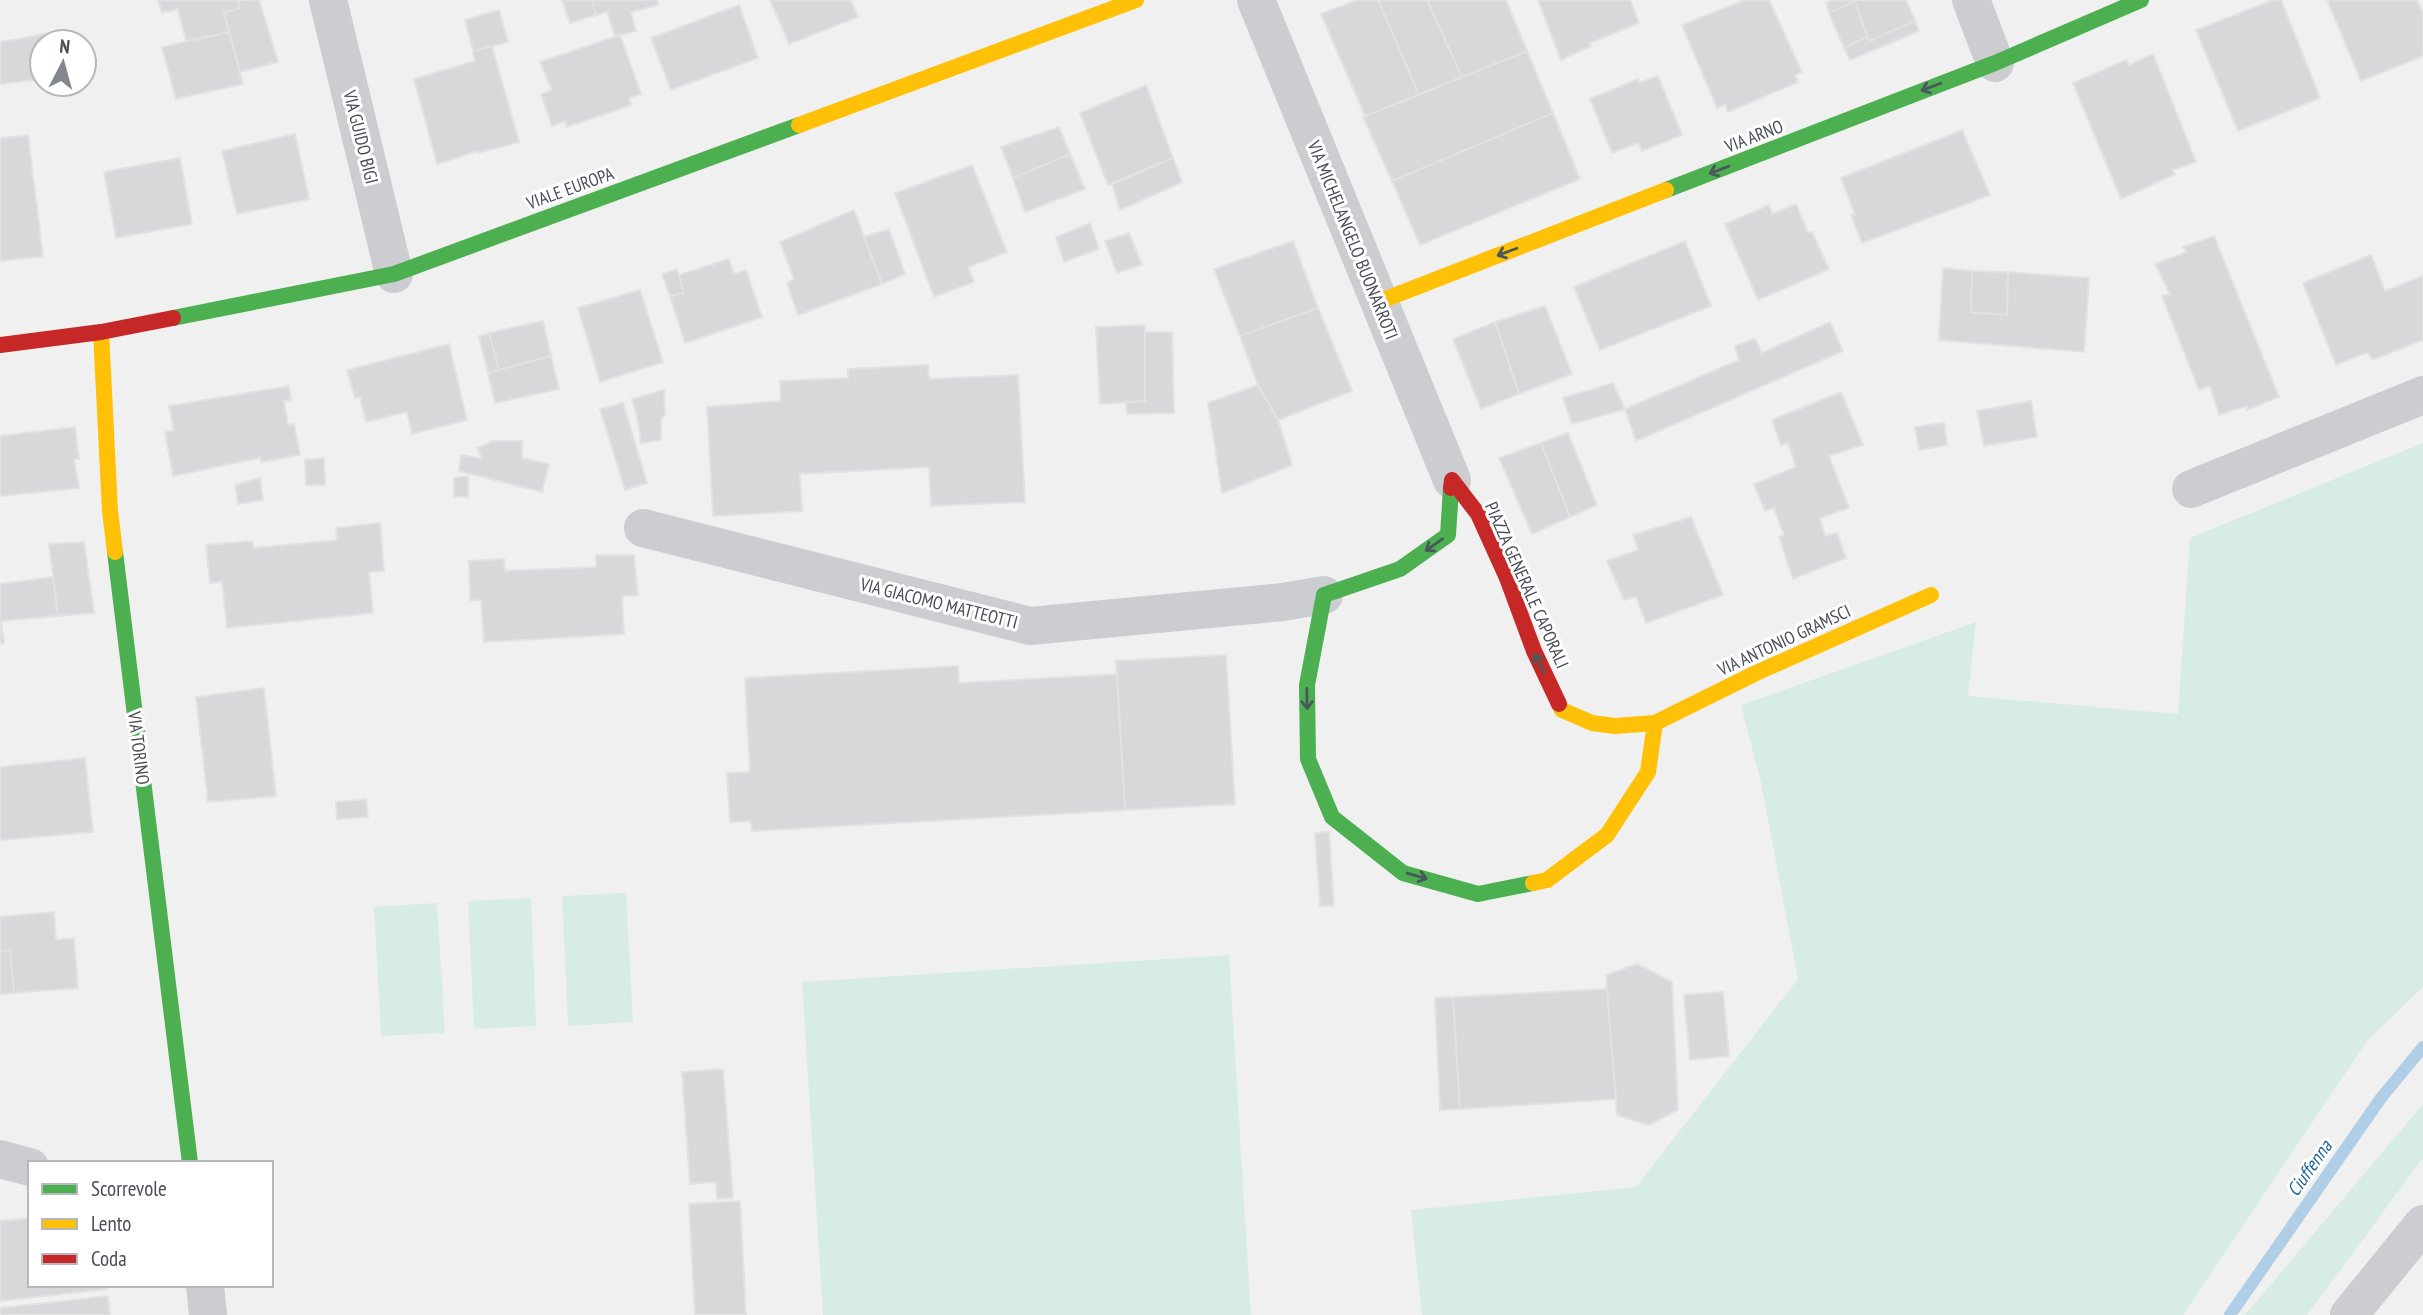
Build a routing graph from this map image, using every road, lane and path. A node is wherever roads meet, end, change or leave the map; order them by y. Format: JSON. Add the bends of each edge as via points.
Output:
{"nodes":[{"id":1,"x":328,"y":0,"type":"edge"},
{"id":2,"x":1136,"y":0,"type":"edge"},
{"id":3,"x":1256,"y":0,"type":"edge"},
{"id":4,"x":1970,"y":0,"type":"edge"},
{"id":5,"x":2141,"y":0,"type":"edge"},
{"id":6,"x":1995,"y":63,"type":"junction"},
{"id":7,"x":394,"y":274,"type":"junction"},
{"id":8,"x":1378,"y":302,"type":"junction"},
{"id":9,"x":101,"y":332,"type":"junction"},
{"id":10,"x":0,"y":345,"type":"edge"},
{"id":11,"x":2423,"y":395,"type":"edge"},
{"id":12,"x":1452,"y":480,"type":"junction"},
{"id":13,"x":2192,"y":489,"type":"dead end"},
{"id":14,"x":643,"y":528,"type":"dead end"},
{"id":15,"x":1324,"y":595,"type":"junction"},
{"id":16,"x":1931,"y":595,"type":"dead end"},
{"id":17,"x":1655,"y":723,"type":"junction"},
{"id":18,"x":0,"y":1159,"type":"edge"},
{"id":19,"x":190,"y":1161,"type":"edge"},
{"id":20,"x":28,"y":1166,"type":"edge"},
{"id":21,"x":2423,"y":1224,"type":"edge"},
{"id":22,"x":205,"y":1287,"type":"edge"},
{"id":23,"x":208,"y":1315,"type":"edge"},
{"id":24,"x":2349,"y":1315,"type":"edge"}],
"edges":[{"from":1,"to":7,"type":"street","name":"VIA GUIDO BIGI"},
{"from":2,"to":7,"type":"street","name":"VIALE EUROPA"},
{"from":3,"to":8,"type":"street","name":"VIA MICHELANGELO BUONARROTI"},
{"from":4,"to":6,"type":"street"},
{"from":5,"to":6,"type":"street","name":"VIA ARNO"},
{"from":6,"to":8,"type":"street","name":"VIA ARNO","one_way":true},
{"from":7,"to":9,"type":"street","name":"VIALE EUROPA"},
{"from":8,"to":12,"type":"street","name":"VIA MICHELANGELO BUONARROTI"},
{"from":9,"to":10,"type":"street","name":"VIALE EUROPA"},
{"from":9,"to":19,"type":"street","name":"VIA TORINO","via":[[110,511]]},
{"from":11,"to":13,"type":"street"},
{"from":12,"to":15,"type":"street","one_way":true,"via":[[1448,535],[1400,569]]},
{"from":17,"to":12,"type":"street","name":"PIAZZA GENERALE CAPORALI","one_way":true,"via":[[1592,723],[1562,710],[1478,514]]},
{"from":14,"to":15,"type":"street","name":"VIA GIACOMO MATTEOTTI","via":[[1030,626]]},
{"from":15,"to":17,"type":"street","one_way":true,"via":[[1307,685],[1308,759],[1332,817],[1403,873],[1478,894],[1547,880],[1607,835],[1648,772]]},
{"from":16,"to":17,"type":"street","name":"VIA ANTONIO GRAMSCI"},
{"from":18,"to":20,"type":"street"},
{"from":21,"to":24,"type":"street"},
{"from":22,"to":23,"type":"street"}]}
